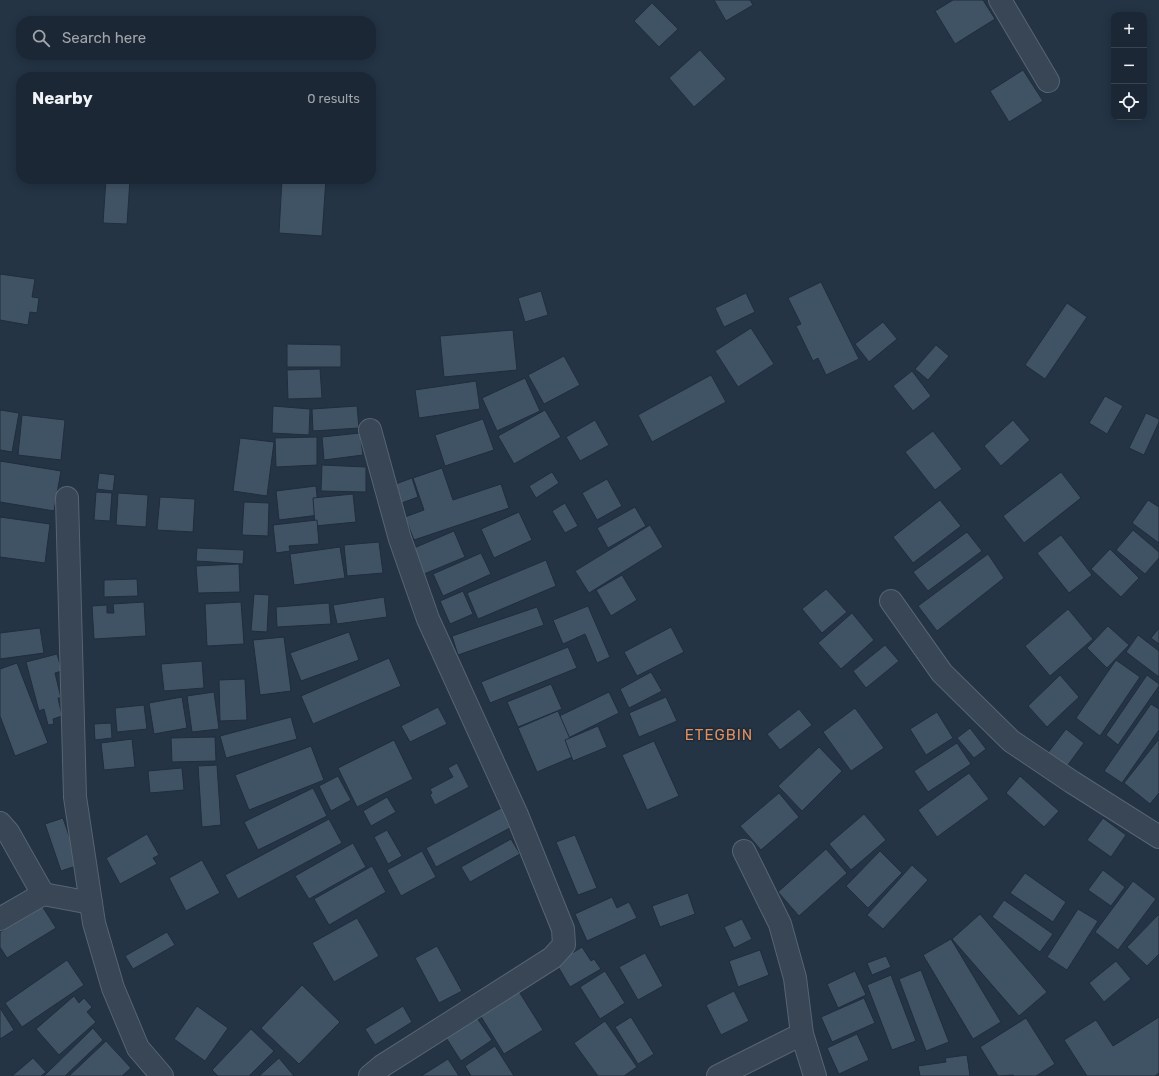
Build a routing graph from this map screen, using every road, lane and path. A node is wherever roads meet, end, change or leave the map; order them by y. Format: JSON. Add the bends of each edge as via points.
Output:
{"nodes":[{"id":1,"x":1000,"y":0,"type":"edge"},
{"id":2,"x":1048,"y":81,"type":"dead end"},
{"id":3,"x":370,"y":430,"type":"dead end"},
{"id":4,"x":67,"y":498,"type":"dead end"},
{"id":5,"x":891,"y":601,"type":"dead end"},
{"id":6,"x":0,"y":823,"type":"edge"},
{"id":7,"x":1159,"y":837,"type":"edge"},
{"id":8,"x":744,"y":851,"type":"dead end"},
{"id":9,"x":43,"y":894,"type":"junction"},
{"id":10,"x":91,"y":903,"type":"junction"},
{"id":11,"x":0,"y":919,"type":"edge"},
{"id":12,"x":802,"y":1034,"type":"junction"},
{"id":13,"x":162,"y":1076,"type":"edge"},
{"id":14,"x":370,"y":1076,"type":"edge"},
{"id":15,"x":718,"y":1076,"type":"edge"},
{"id":16,"x":815,"y":1076,"type":"edge"}],
"edges":[{"from":1,"to":2,"type":"street"},
{"from":3,"to":14,"type":"street","via":[[400,539],[428,619],[518,815],[563,929],[564,946],[552,958]]},
{"from":4,"to":10,"type":"street","via":[[75,797]]},
{"from":5,"to":7,"type":"street","via":[[942,673],[1011,741]]},
{"from":6,"to":9,"type":"street","via":[[8,832]]},
{"from":8,"to":12,"type":"street","via":[[780,924],[795,978]]},
{"from":9,"to":10,"type":"street"},
{"from":9,"to":11,"type":"street"},
{"from":10,"to":13,"type":"street","via":[[94,923],[113,988],[138,1048]]},
{"from":12,"to":15,"type":"street"},
{"from":12,"to":16,"type":"street"}]}
